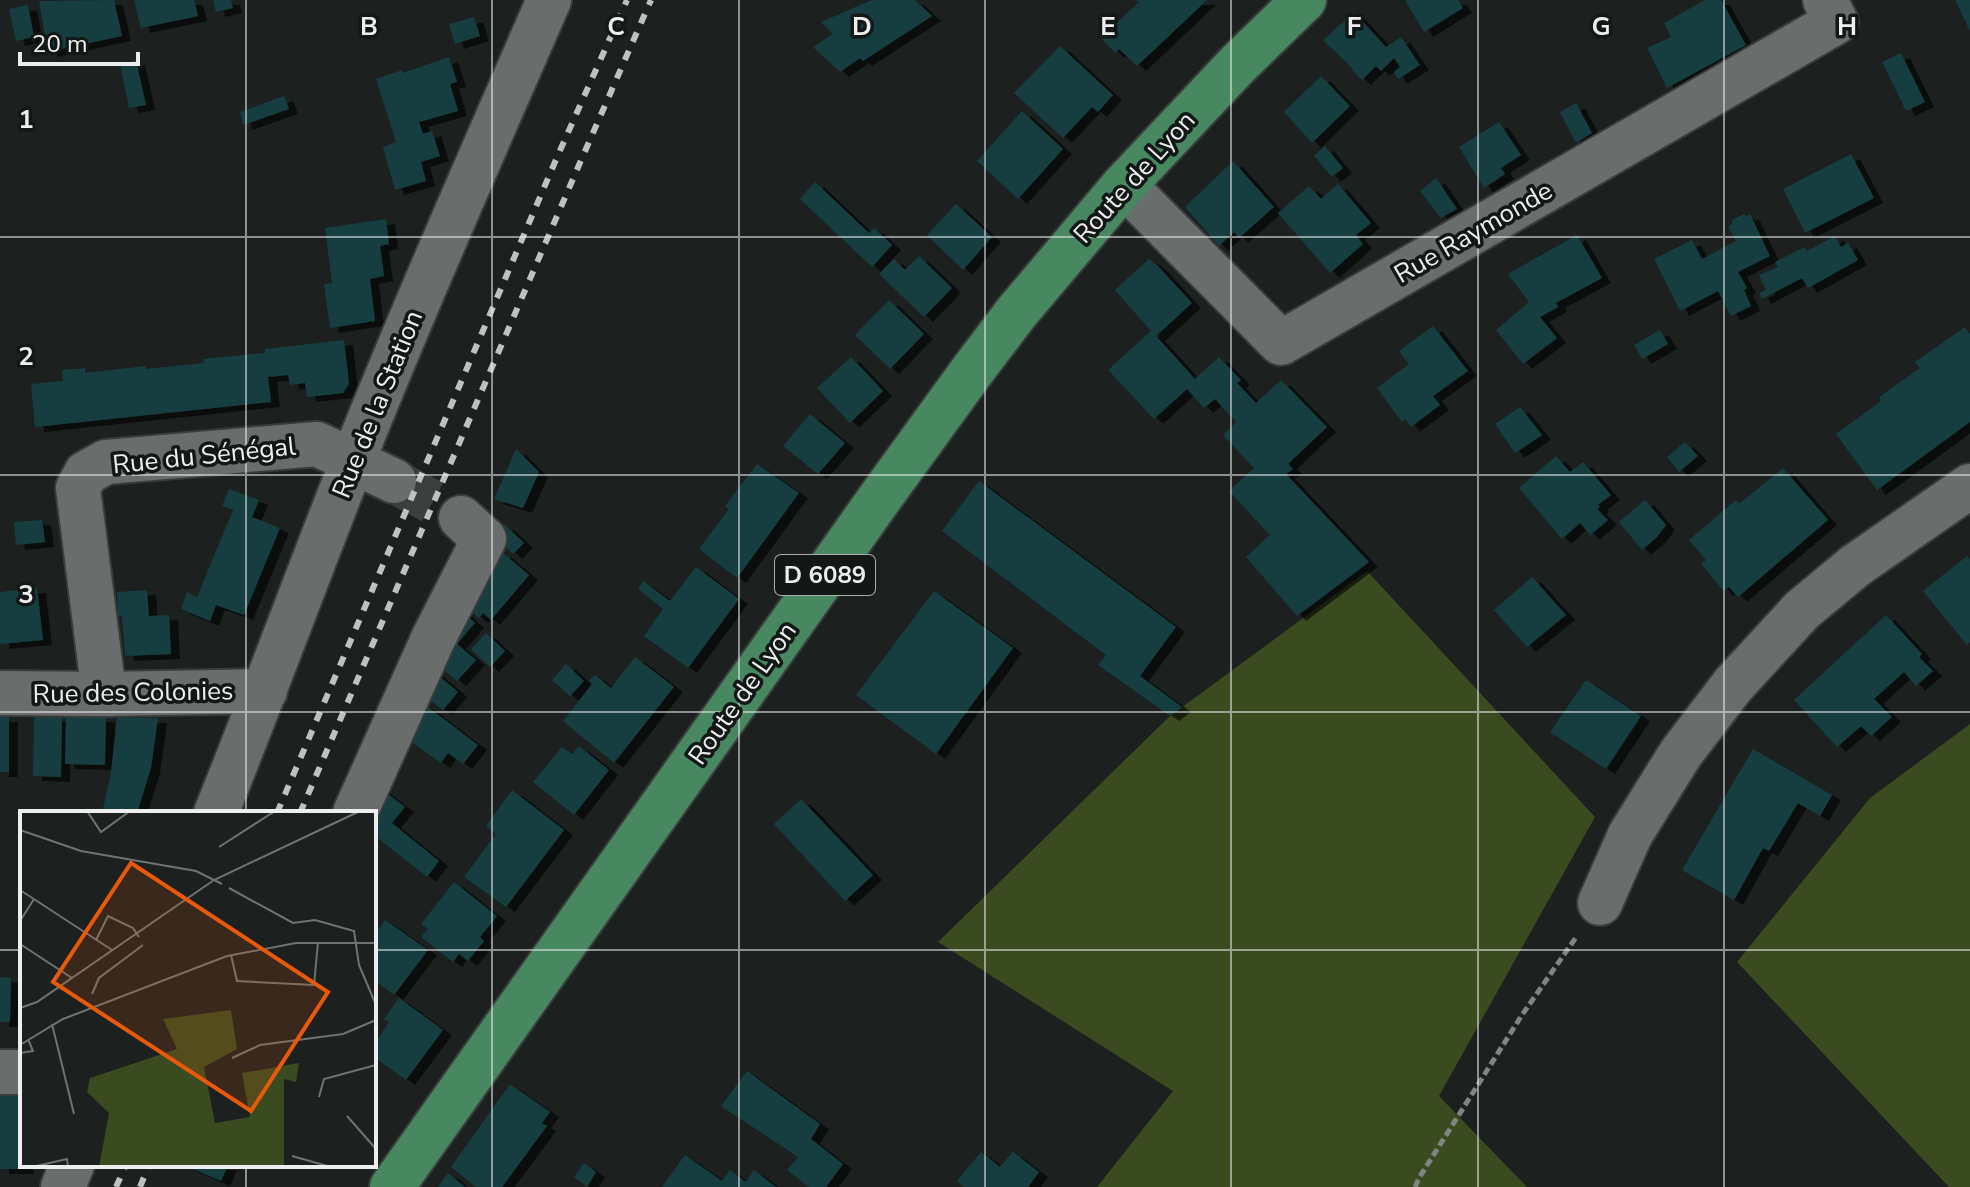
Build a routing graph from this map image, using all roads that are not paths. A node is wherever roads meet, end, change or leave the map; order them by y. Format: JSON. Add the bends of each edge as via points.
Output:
{"nodes":[{"id":1,"x":549,"y":0,"type":"edge"},
{"id":2,"x":1304,"y":0,"type":"edge"},
{"id":3,"x":1825,"y":0,"type":"edge"},
{"id":4,"x":1124,"y":185,"type":"junction"},
{"id":5,"x":353,"y":462,"type":"junction"},
{"id":6,"x":394,"y":481,"type":"tunnel mouth"},
{"id":7,"x":1970,"y":486,"type":"edge"},
{"id":8,"x":461,"y":518,"type":"tunnel mouth"},
{"id":9,"x":265,"y":691,"type":"junction"},
{"id":10,"x":0,"y":693,"type":"edge"},
{"id":11,"x":104,"y":694,"type":"junction"},
{"id":12,"x":217,"y":811,"type":"edge"},
{"id":13,"x":356,"y":811,"type":"edge"},
{"id":14,"x":1600,"y":903,"type":"road end"},
{"id":15,"x":71,"y":1167,"type":"edge"},
{"id":16,"x":63,"y":1187,"type":"edge"},
{"id":17,"x":392,"y":1187,"type":"edge"}],
"edges":[{"from":1,"to":5,"type":"street","name":"Rue de la Station"},
{"from":2,"to":4,"type":"main road","name":"Route de Lyon","number":"D 6089"},
{"from":3,"to":4,"type":"street","name":"Rue Raymonde","via":[[1836,22],[1281,343]]},
{"from":4,"to":17,"type":"main road","name":"Route de Lyon","number":"D 6089","via":[[972,371]]},
{"from":5,"to":6,"type":"street","name":"Rue du Sénégal"},
{"from":5,"to":9,"type":"street","name":"Rue de la Station"},
{"from":5,"to":11,"type":"street","name":"Rue du Sénégal","via":[[317,444],[106,462],[86,473],[78,488]]},
{"from":7,"to":14,"type":"street","via":[[1802,610],[1733,685],[1681,753],[1630,835]]},
{"from":8,"to":13,"type":"street","via":[[484,539]]},
{"from":9,"to":11,"type":"street","name":"Rue des Colonies"},
{"from":9,"to":12,"type":"street","name":"Rue de la Station"},
{"from":10,"to":11,"type":"street","name":"Rue des Colonies"},
{"from":15,"to":16,"type":"street"}]}
